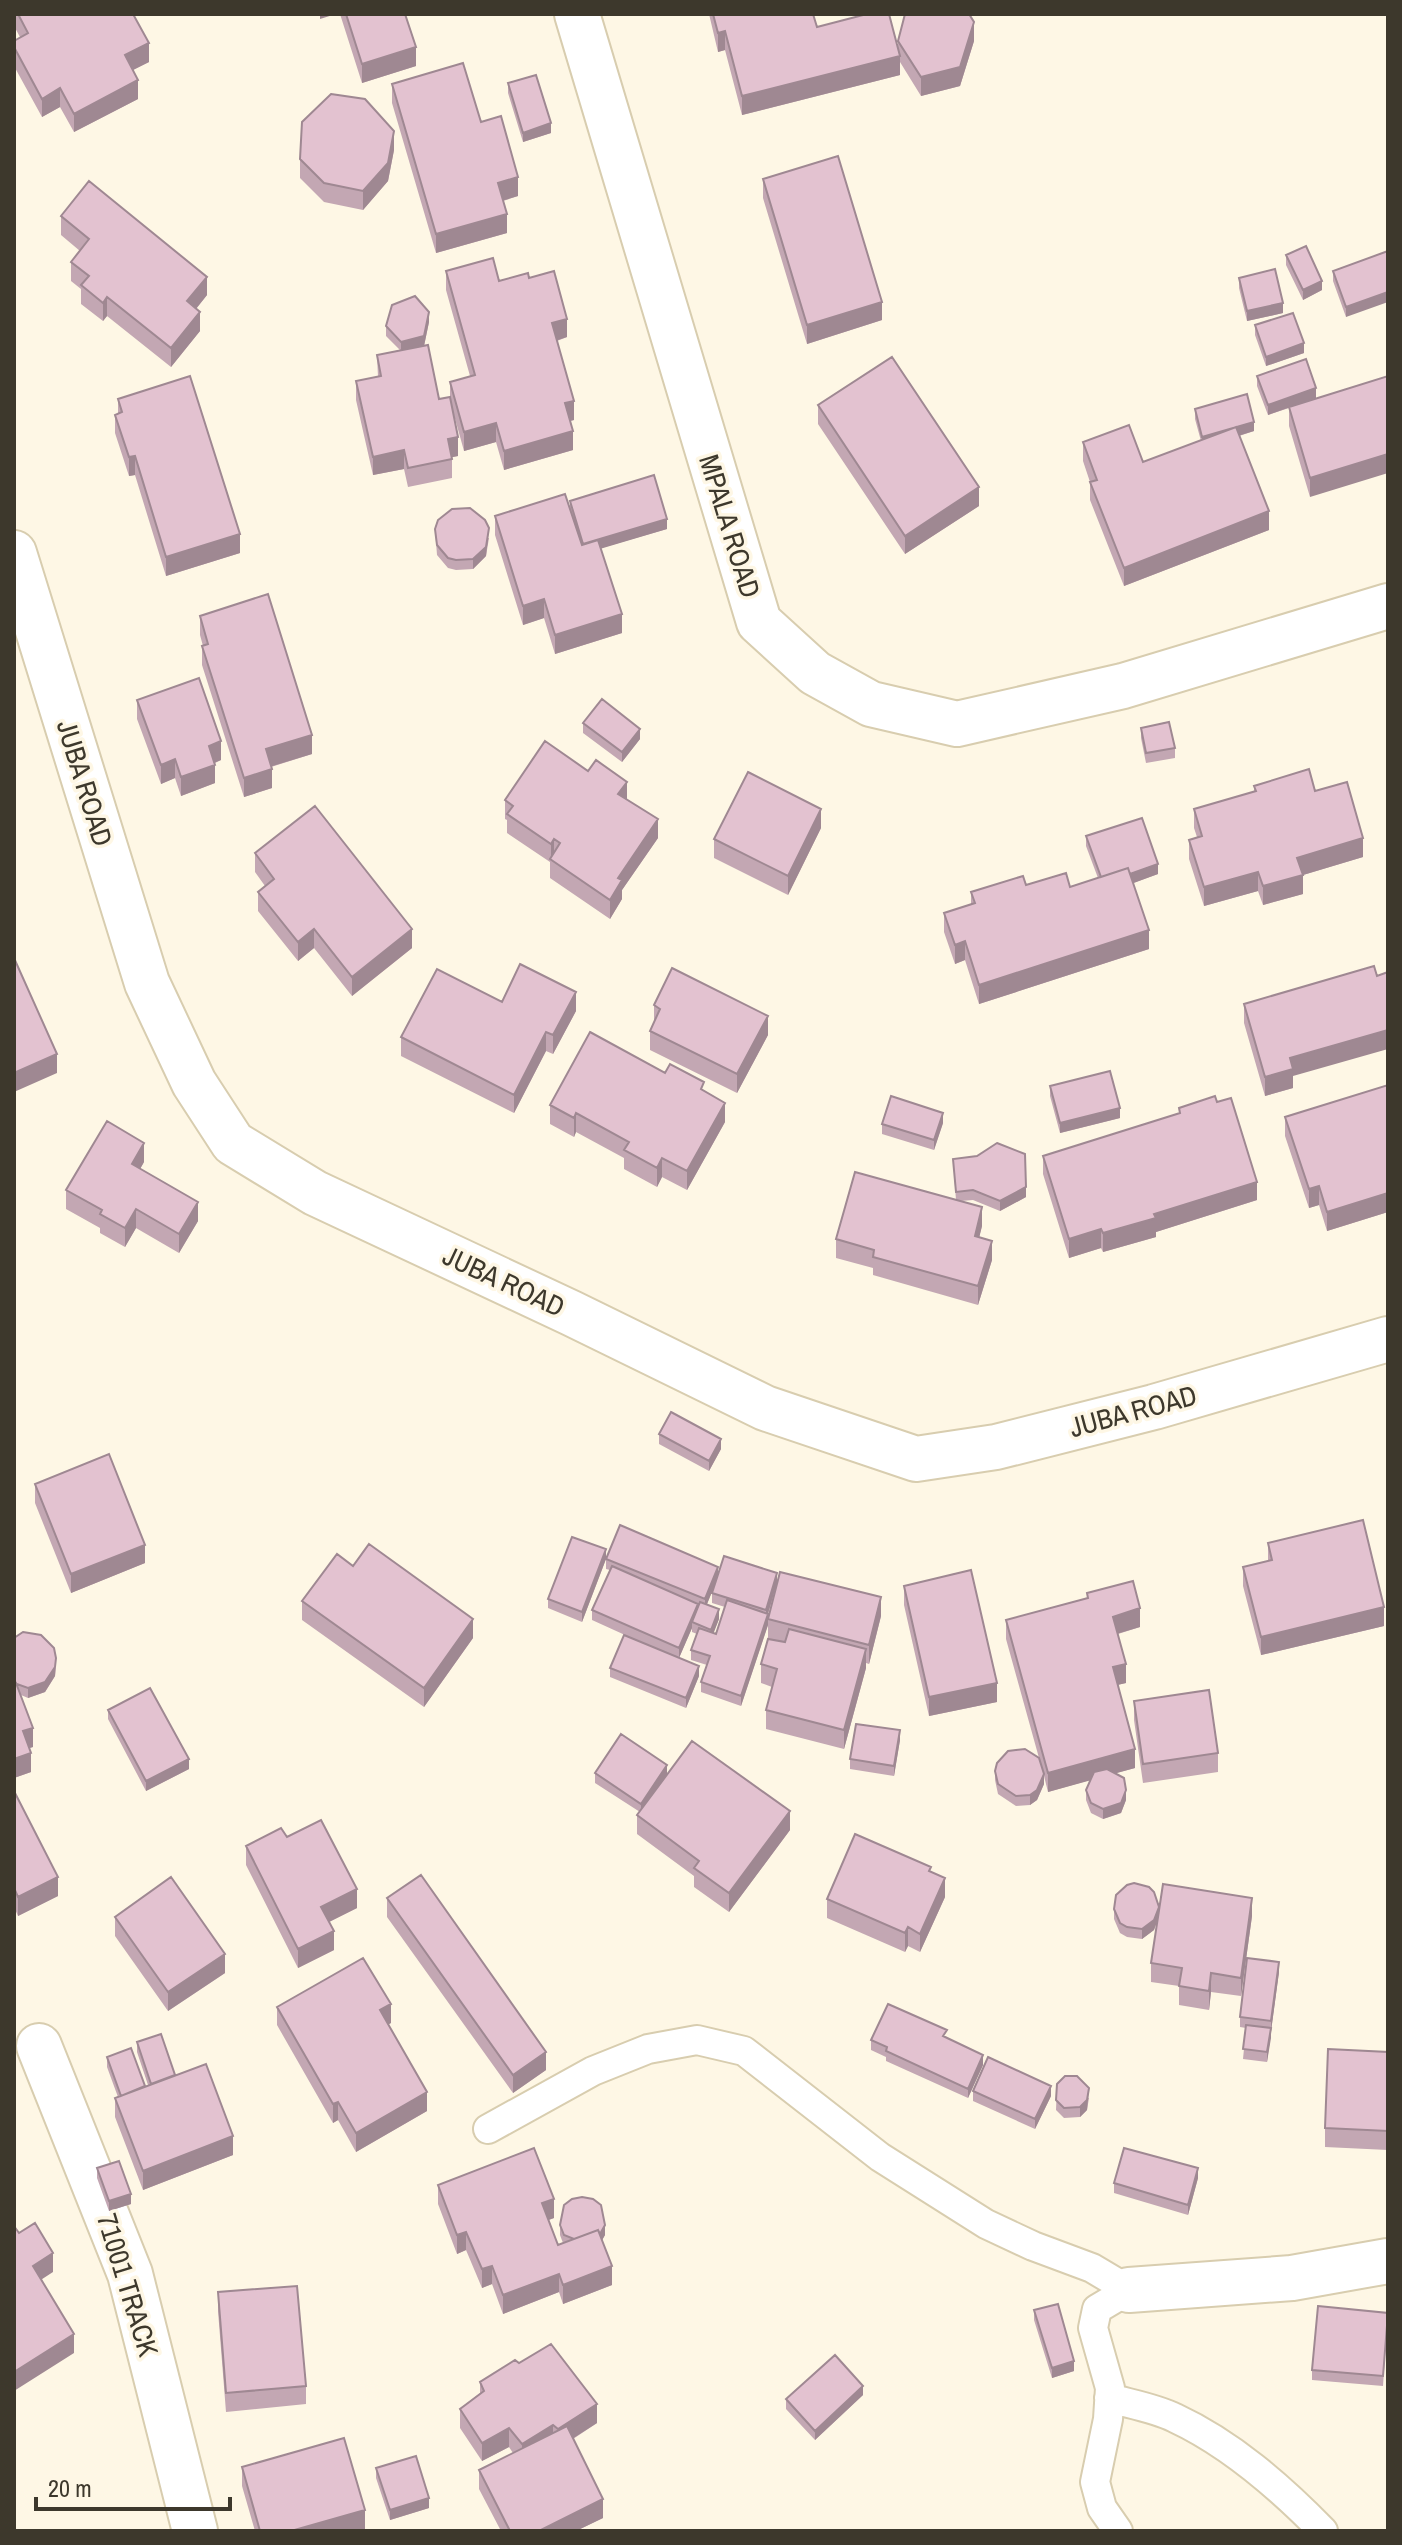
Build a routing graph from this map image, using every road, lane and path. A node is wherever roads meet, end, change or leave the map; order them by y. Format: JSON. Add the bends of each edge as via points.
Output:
{"nodes":[{"id":1,"x":577,"y":14,"type":"edge"},
{"id":2,"x":14,"y":553,"type":"edge"},
{"id":3,"x":1388,"y":606,"type":"edge"},
{"id":4,"x":1388,"y":1339,"type":"edge"},
{"id":5,"x":39,"y":2046,"type":"dead end"},
{"id":6,"x":488,"y":2129,"type":"dead end"},
{"id":7,"x":1388,"y":2261,"type":"edge"},
{"id":8,"x":1129,"y":2290,"type":"junction"},
{"id":9,"x":1109,"y":2398,"type":"junction"},
{"id":10,"x":195,"y":2531,"type":"edge"},
{"id":11,"x":1118,"y":2531,"type":"edge"},
{"id":12,"x":1323,"y":2531,"type":"edge"}],
"edges":[{"from":1,"to":3,"type":"street","name":"MPALA ROAD","via":[[759,622],[815,673],[871,704],[957,724],[1123,686]]},
{"from":2,"to":4,"type":"street","name":"JUBA ROAD","via":[[147,983],[194,1083],[233,1143],[315,1193],[765,1408],[916,1459],[996,1447],[1154,1407]]},
{"from":5,"to":10,"type":"street","name":"71001 TRACK","via":[[130,2274]]},
{"from":6,"to":8,"type":"lane","via":[[593,2071],[648,2049],[697,2040],[744,2051],[880,2157],[986,2224],[1092,2268]]},
{"from":7,"to":8,"type":"street","via":[[1292,2278]]},
{"from":8,"to":9,"type":"lane","via":[[1097,2309],[1093,2328]]},
{"from":9,"to":11,"type":"lane","via":[[1095,2482],[1102,2508]]},
{"from":9,"to":12,"type":"lane","via":[[1173,2417],[1221,2445],[1286,2493]]}]}
